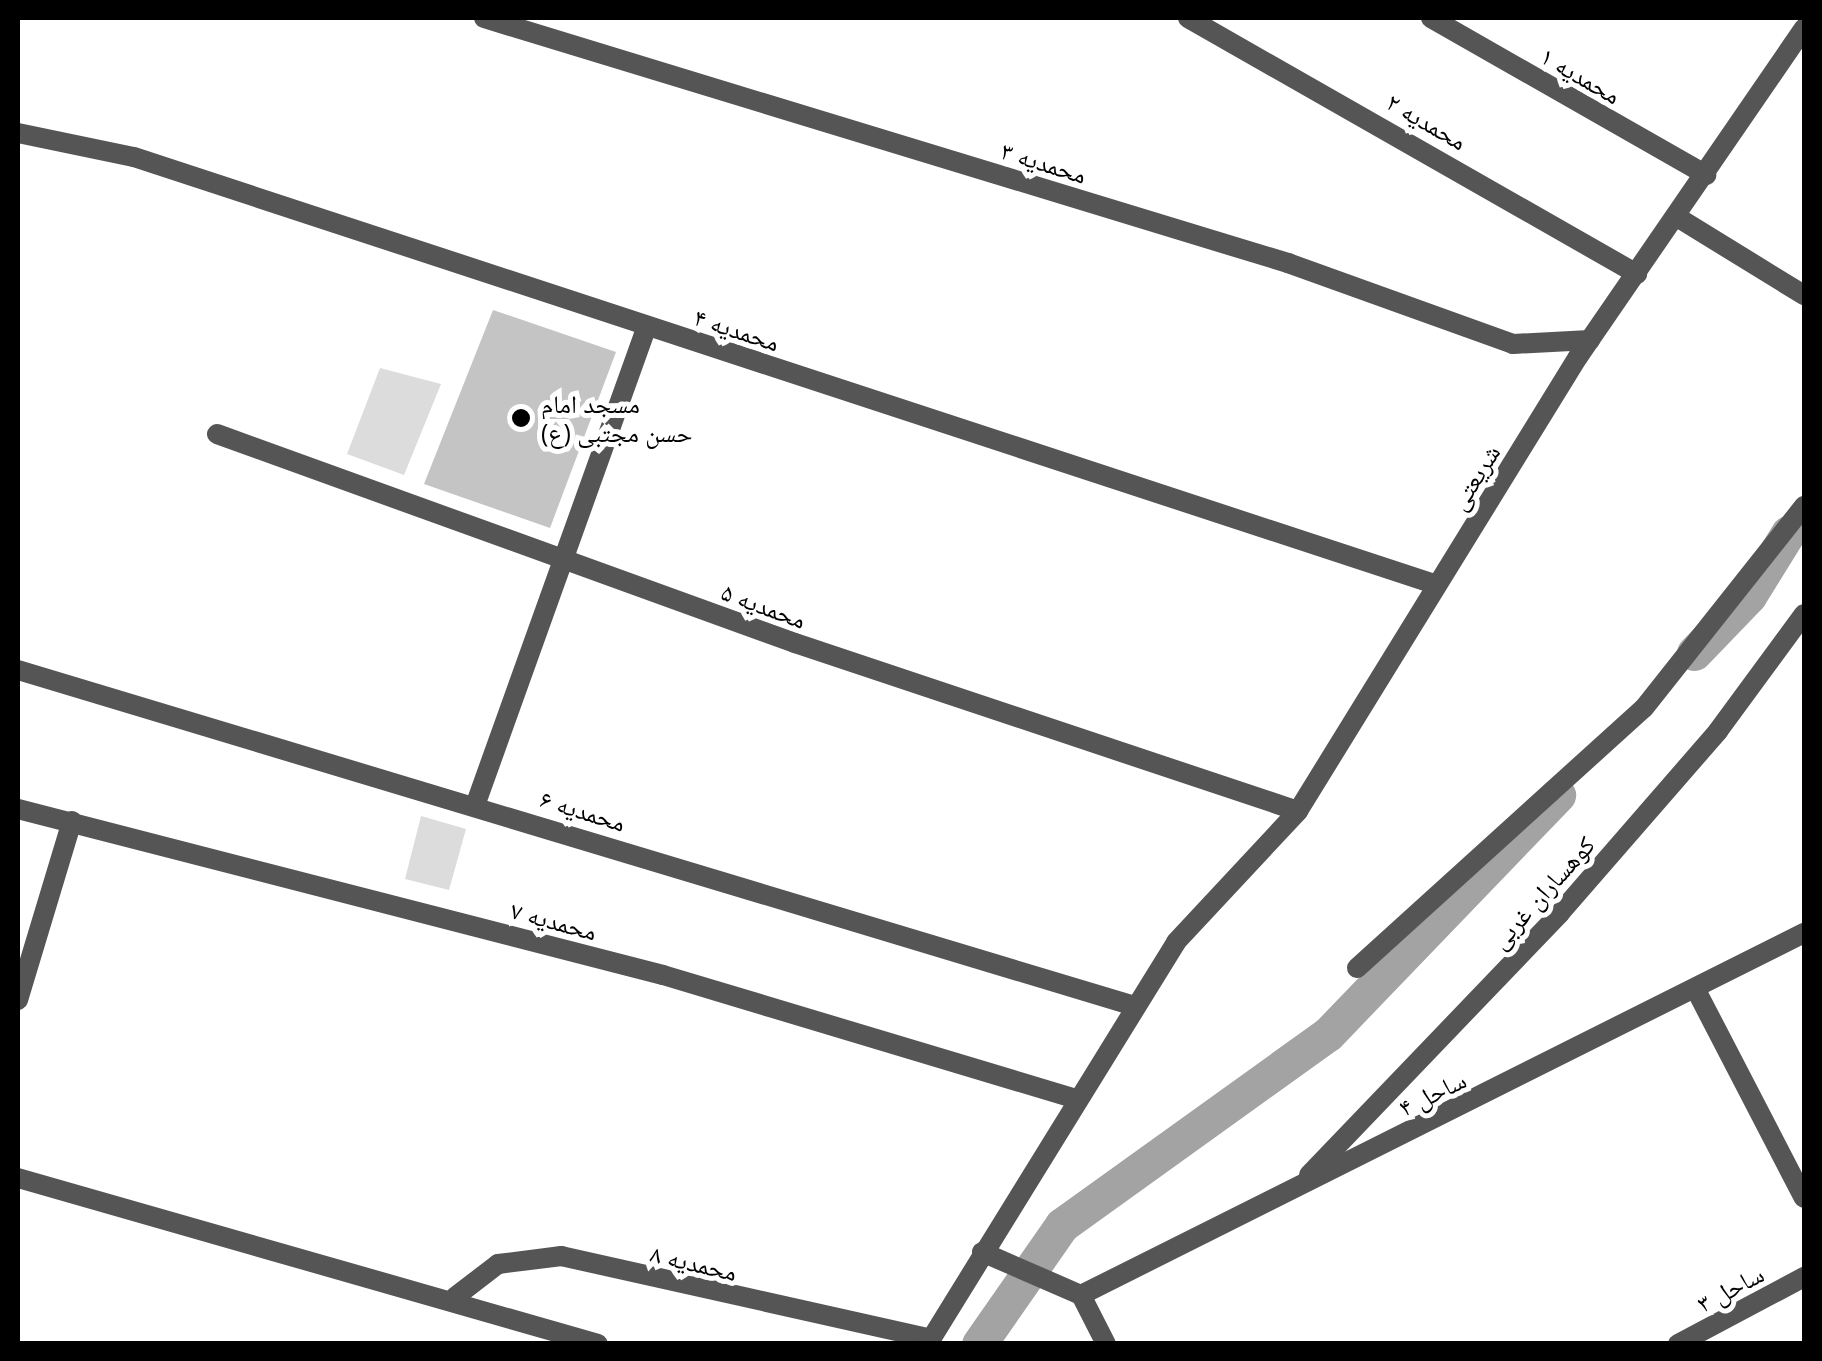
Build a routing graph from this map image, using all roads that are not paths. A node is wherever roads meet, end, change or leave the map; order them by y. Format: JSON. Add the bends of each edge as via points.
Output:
{"nodes":[{"id":1,"x":484,"y":18,"type":"edge"},
{"id":2,"x":1188,"y":18,"type":"edge"},
{"id":3,"x":1431,"y":18,"type":"edge"},
{"id":4,"x":1804,"y":28,"type":"edge"},
{"id":5,"x":18,"y":132,"type":"edge"},
{"id":6,"x":1706,"y":175,"type":"junction"},
{"id":7,"x":1677,"y":218,"type":"junction"},
{"id":8,"x":1636,"y":274,"type":"junction"},
{"id":9,"x":1804,"y":295,"type":"edge"},
{"id":10,"x":647,"y":326,"type":"junction"},
{"id":11,"x":1590,"y":340,"type":"junction"},
{"id":12,"x":217,"y":434,"type":"dead end"},
{"id":13,"x":1804,"y":506,"type":"edge"},
{"id":14,"x":560,"y":558,"type":"junction"},
{"id":15,"x":1437,"y":585,"type":"junction"},
{"id":16,"x":1804,"y":614,"type":"edge"},
{"id":17,"x":1796,"y":632,"type":"edge"},
{"id":18,"x":18,"y":670,"type":"edge"},
{"id":19,"x":476,"y":803,"type":"junction"},
{"id":20,"x":18,"y":809,"type":"edge"},
{"id":21,"x":1298,"y":810,"type":"junction"},
{"id":22,"x":72,"y":821,"type":"junction"},
{"id":23,"x":1804,"y":933,"type":"edge"},
{"id":24,"x":1357,"y":968,"type":"dead end"},
{"id":25,"x":1696,"y":990,"type":"junction"},
{"id":26,"x":18,"y":1000,"type":"edge"},
{"id":27,"x":1132,"y":1005,"type":"junction"},
{"id":28,"x":1072,"y":1098,"type":"junction"},
{"id":29,"x":18,"y":1178,"type":"edge"},
{"id":30,"x":1298,"y":1188,"type":"junction"},
{"id":31,"x":1804,"y":1198,"type":"edge"},
{"id":32,"x":986,"y":1254,"type":"junction"},
{"id":33,"x":1804,"y":1277,"type":"edge"},
{"id":34,"x":1079,"y":1295,"type":"junction"},
{"id":35,"x":455,"y":1297,"type":"junction"},
{"id":36,"x":930,"y":1341,"type":"edge"},
{"id":37,"x":598,"y":1344,"type":"edge"},
{"id":38,"x":1106,"y":1344,"type":"edge"},
{"id":39,"x":1678,"y":1344,"type":"edge"}],
"edges":[{"from":1,"to":11,"type":"street","name":"محمدیه ۳","via":[[1288,263],[1513,344]]},
{"from":2,"to":8,"type":"street","name":"محمدیه ۲"},
{"from":3,"to":6,"type":"street","name":"محمدیه ۱"},
{"from":4,"to":6,"type":"street","name":"شریعتی"},
{"from":5,"to":10,"type":"street","name":"محمدیه ۴","via":[[134,157]]},
{"from":6,"to":7,"type":"street","name":"شریعتی"},
{"from":7,"to":8,"type":"street","name":"شریعتی"},
{"from":7,"to":9,"type":"street"},
{"from":8,"to":11,"type":"street","name":"شریعتی"},
{"from":10,"to":14,"type":"street"},
{"from":10,"to":15,"type":"street","name":"محمدیه ۴"},
{"from":11,"to":15,"type":"street","name":"شریعتی"},
{"from":12,"to":14,"type":"street","name":"محمدیه ۵"},
{"from":13,"to":24,"type":"street","via":[[1644,708]]},
{"from":14,"to":19,"type":"street"},
{"from":14,"to":21,"type":"street","name":"محمدیه ۵"},
{"from":15,"to":21,"type":"street","name":"شریعتی"},
{"from":16,"to":17,"type":"street","name":"کوهساران غربی"},
{"from":17,"to":30,"type":"street","name":"کوهساران غربی","via":[[1560,913]]},
{"from":18,"to":19,"type":"street","name":"محمدیه ۶"},
{"from":19,"to":27,"type":"street","name":"محمدیه ۶"},
{"from":20,"to":22,"type":"street","name":"محمدیه ۷"},
{"from":21,"to":27,"type":"street","name":"شریعتی","via":[[1176,942]]},
{"from":22,"to":26,"type":"street"},
{"from":22,"to":28,"type":"street","name":"محمدیه ۷","via":[[664,976]]},
{"from":23,"to":25,"type":"street","name":"ساحل ۴"},
{"from":25,"to":30,"type":"street","name":"ساحل ۴"},
{"from":25,"to":31,"type":"street"},
{"from":27,"to":28,"type":"street","name":"شریعتی"},
{"from":28,"to":32,"type":"street","name":"شریعتی"},
{"from":29,"to":35,"type":"street"},
{"from":30,"to":34,"type":"street","name":"ساحل ۴"},
{"from":32,"to":34,"type":"street"},
{"from":32,"to":36,"type":"street","name":"شریعتی"},
{"from":33,"to":39,"type":"street","name":"ساحل ۳"},
{"from":34,"to":38,"type":"street"},
{"from":35,"to":36,"type":"street","name":"محمدیه ۸","via":[[498,1264],[561,1256]]},
{"from":35,"to":37,"type":"street"}]}
